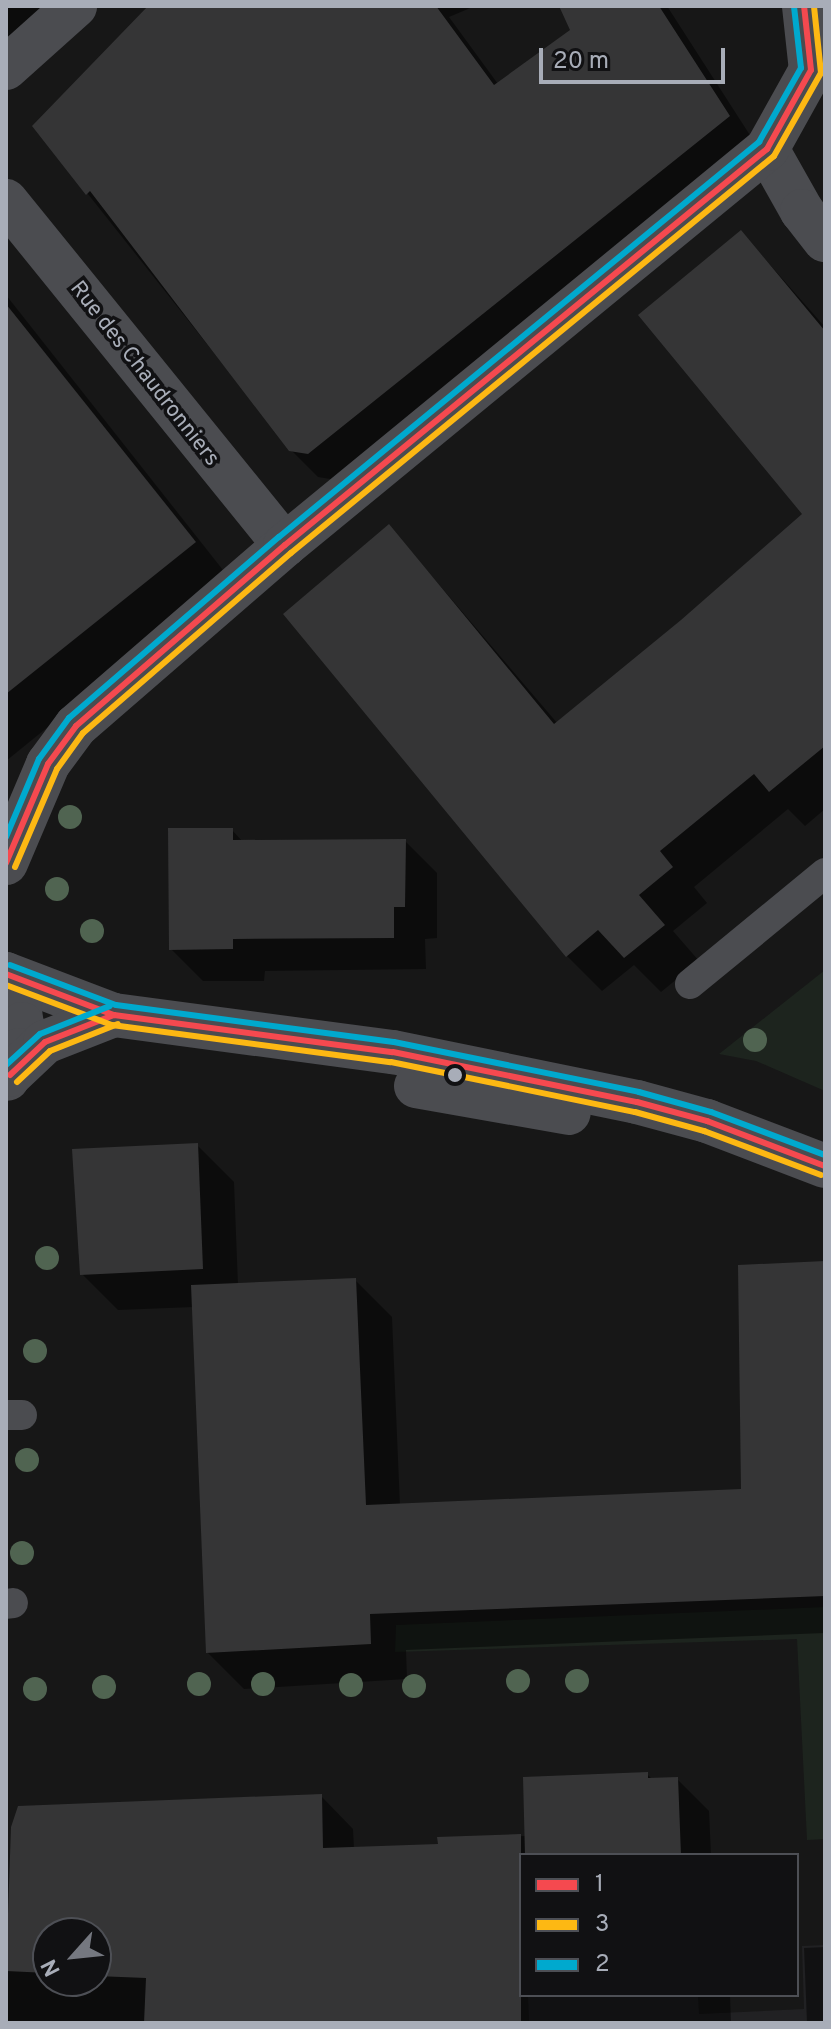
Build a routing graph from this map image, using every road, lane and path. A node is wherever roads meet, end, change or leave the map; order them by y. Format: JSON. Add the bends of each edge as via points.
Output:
{"nodes":[{"id":1,"x":75,"y":6,"type":"edge"},
{"id":2,"x":804,"y":6,"type":"edge"},
{"id":3,"x":6,"y":68,"type":"edge"},
{"id":4,"x":818,"y":69,"type":"edge"},
{"id":5,"x":767,"y":149,"type":"junction"},
{"id":6,"x":6,"y":201,"type":"edge"},
{"id":7,"x":825,"y":240,"type":"edge"},
{"id":8,"x":285,"y":545,"type":"junction"},
{"id":9,"x":6,"y":863,"type":"edge"},
{"id":10,"x":825,"y":873,"type":"edge"},
{"id":11,"x":6,"y":974,"type":"edge"},
{"id":12,"x":690,"y":984,"type":"dead end"},
{"id":13,"x":114,"y":1015,"type":"junction"},
{"id":14,"x":8,"y":1078,"type":"edge"},
{"id":15,"x":825,"y":1166,"type":"edge"}],
"edges":[{"from":1,"to":3,"type":"street"},
{"from":2,"to":4,"type":"street"},
{"from":4,"to":5,"type":"street"},
{"from":5,"to":7,"type":"street"},
{"from":5,"to":8,"type":"street"},
{"from":6,"to":8,"type":"street","name":"Rue des Chaudronniers"},
{"from":8,"to":9,"type":"street","via":[[60,744],[31,797]]},
{"from":10,"to":12,"type":"lane"},
{"from":11,"to":13,"type":"street"},
{"from":11,"to":14,"type":"street","via":[[18,997],[22,1024]]},
{"from":13,"to":14,"type":"street","via":[[45,1042]]},
{"from":13,"to":15,"type":"street","via":[[232,1031],[397,1082],[500,1104],[761,1141]]}]}
